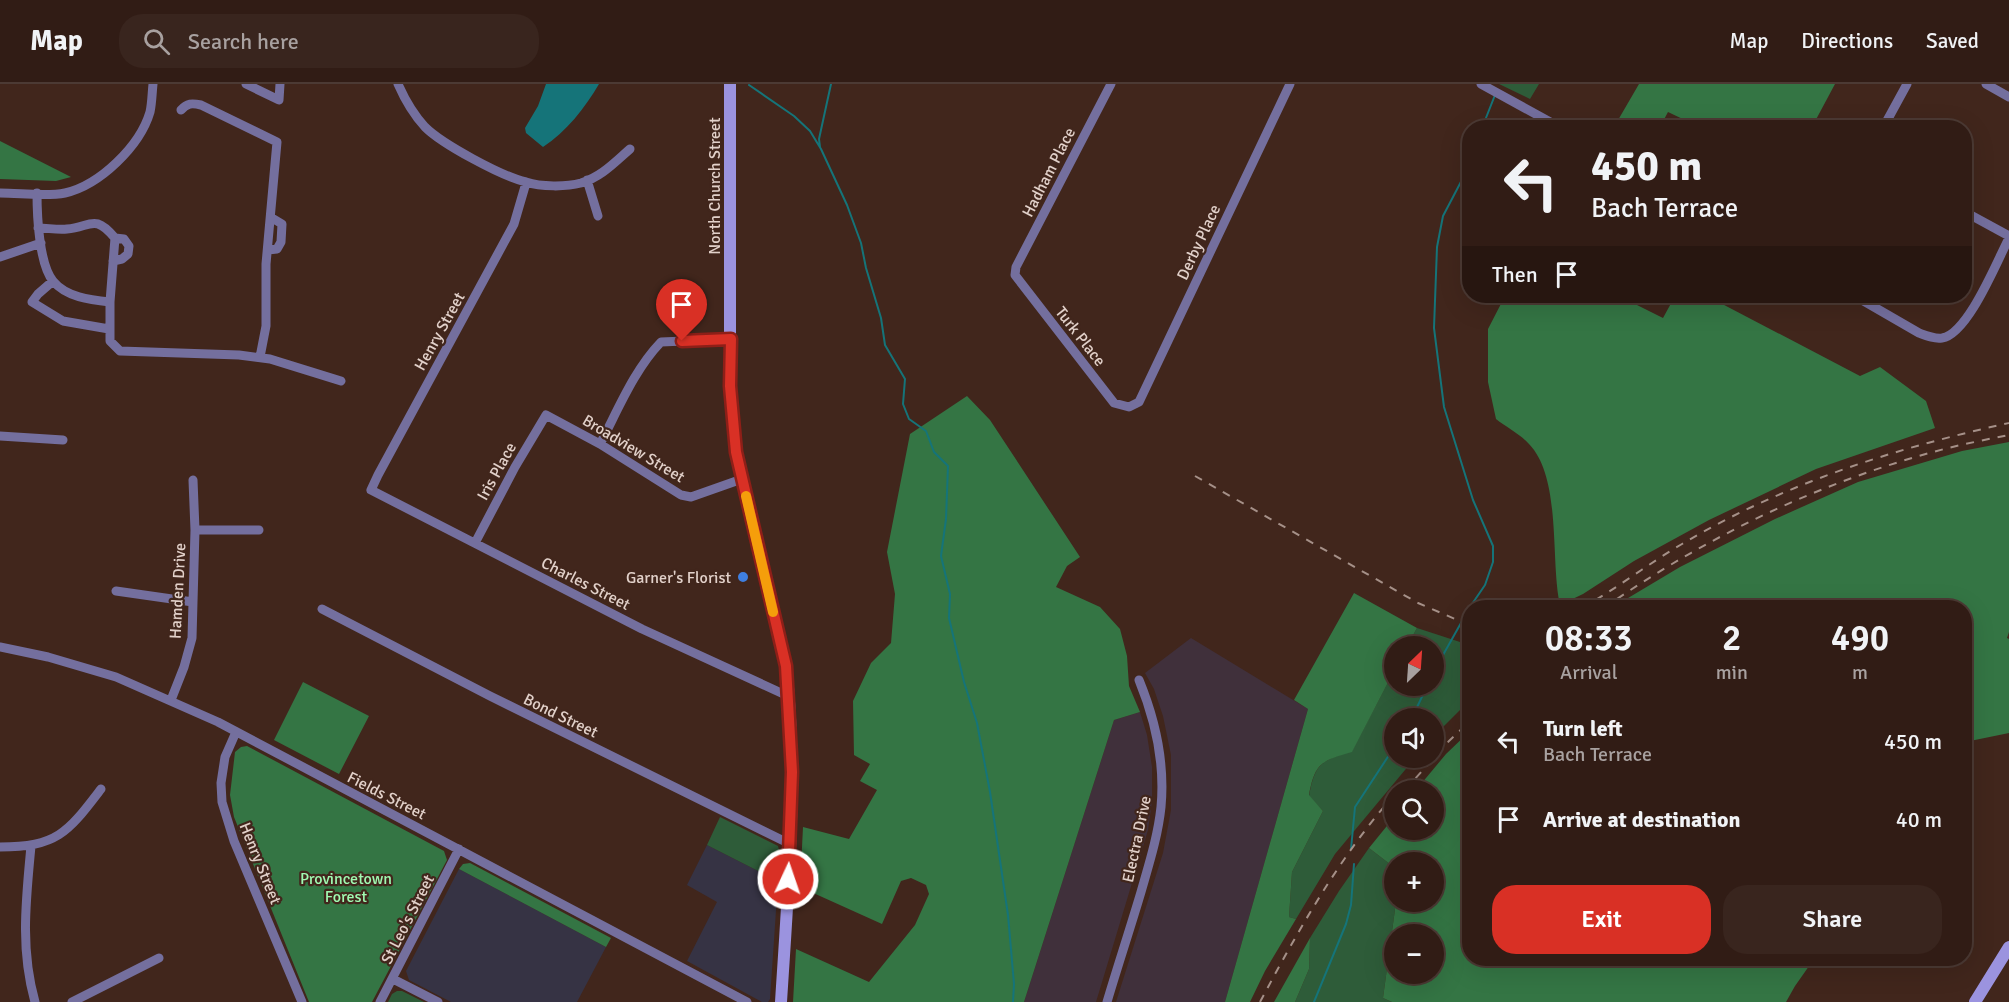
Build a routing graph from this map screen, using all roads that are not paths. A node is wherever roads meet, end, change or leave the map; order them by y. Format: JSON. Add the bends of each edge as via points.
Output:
{"nodes":[{"id":1,"x":153,"y":84,"type":"edge"},
{"id":2,"x":246,"y":84,"type":"edge"},
{"id":3,"x":280,"y":84,"type":"edge"},
{"id":4,"x":398,"y":84,"type":"edge"},
{"id":5,"x":730,"y":84,"type":"edge"},
{"id":6,"x":1111,"y":84,"type":"edge"},
{"id":7,"x":1290,"y":84,"type":"edge"},
{"id":8,"x":1481,"y":84,"type":"edge"},
{"id":9,"x":1907,"y":84,"type":"edge"},
{"id":10,"x":1986,"y":84,"type":"edge"},
{"id":11,"x":2009,"y":97,"type":"edge"},
{"id":12,"x":181,"y":110,"type":"dead end"},
{"id":13,"x":1546,"y":120,"type":"edge"},
{"id":14,"x":1887,"y":120,"type":"edge"},
{"id":15,"x":630,"y":149,"type":"dead end"},
{"id":16,"x":587,"y":180,"type":"junction"},
{"id":17,"x":526,"y":183,"type":"junction"},
{"id":18,"x":0,"y":193,"type":"edge"},
{"id":19,"x":37,"y":193,"type":"junction"},
{"id":20,"x":598,"y":216,"type":"dead end"},
{"id":21,"x":1972,"y":216,"type":"edge"},
{"id":22,"x":38,"y":228,"type":"junction"},
{"id":23,"x":2009,"y":237,"type":"edge"},
{"id":24,"x":115,"y":238,"type":"junction"},
{"id":25,"x":41,"y":243,"type":"junction"},
{"id":26,"x":0,"y":257,"type":"edge"},
{"id":27,"x":113,"y":261,"type":"junction"},
{"id":28,"x":1015,"y":275,"type":"joint"},
{"id":29,"x":53,"y":282,"type":"junction"},
{"id":30,"x":110,"y":302,"type":"junction"},
{"id":31,"x":1867,"y":303,"type":"edge"},
{"id":32,"x":110,"y":329,"type":"junction"},
{"id":33,"x":731,"y":339,"type":"junction"},
{"id":34,"x":260,"y":357,"type":"junction"},
{"id":35,"x":341,"y":381,"type":"dead end"},
{"id":36,"x":1129,"y":407,"type":"joint"},
{"id":37,"x":546,"y":415,"type":"joint"},
{"id":38,"x":0,"y":435,"type":"edge"},
{"id":39,"x":63,"y":440,"type":"dead end"},
{"id":40,"x":600,"y":444,"type":"junction"},
{"id":41,"x":742,"y":479,"type":"junction"},
{"id":42,"x":194,"y":480,"type":"dead end"},
{"id":43,"x":371,"y":490,"type":"joint"},
{"id":44,"x":195,"y":530,"type":"junction"},
{"id":45,"x":260,"y":530,"type":"dead end"},
{"id":46,"x":475,"y":543,"type":"junction"},
{"id":47,"x":116,"y":591,"type":"dead end"},
{"id":48,"x":193,"y":602,"type":"junction"},
{"id":49,"x":322,"y":609,"type":"dead end"},
{"id":50,"x":0,"y":647,"type":"edge"},
{"id":51,"x":1139,"y":680,"type":"dead end"},
{"id":52,"x":789,"y":697,"type":"junction"},
{"id":53,"x":171,"y":700,"type":"junction"},
{"id":54,"x":236,"y":732,"type":"junction"},
{"id":55,"x":101,"y":789,"type":"dead end"},
{"id":56,"x":790,"y":844,"type":"junction"},
{"id":57,"x":31,"y":846,"type":"junction"},
{"id":58,"x":0,"y":847,"type":"edge"},
{"id":59,"x":459,"y":849,"type":"junction"},
{"id":60,"x":2009,"y":947,"type":"edge"},
{"id":61,"x":159,"y":958,"type":"dead end"},
{"id":62,"x":393,"y":979,"type":"junction"},
{"id":63,"x":35,"y":1002,"type":"edge"},
{"id":64,"x":72,"y":1002,"type":"edge"},
{"id":65,"x":302,"y":1002,"type":"edge"},
{"id":66,"x":380,"y":1002,"type":"edge"},
{"id":67,"x":438,"y":1002,"type":"edge"},
{"id":68,"x":747,"y":1002,"type":"edge"},
{"id":69,"x":782,"y":1002,"type":"edge"},
{"id":70,"x":1107,"y":1002,"type":"edge"},
{"id":71,"x":1975,"y":1002,"type":"edge"}],
"edges":[{"from":1,"to":19,"type":"street","via":[[150,112],[128,152],[97,179],[66,193]]},
{"from":2,"to":3,"type":"street","via":[[279,100]]},
{"from":4,"to":17,"type":"street","via":[[410,109],[426,128],[450,146]]},
{"from":5,"to":33,"type":"main road","name":"North Church Street"},
{"from":6,"to":28,"type":"street","name":"Hadham Place"},
{"from":7,"to":36,"type":"street","name":"Derby Place","via":[[1139,402]]},
{"from":8,"to":13,"type":"street"},
{"from":9,"to":14,"type":"street"},
{"from":10,"to":11,"type":"street"},
{"from":12,"to":34,"type":"street","via":[[185,105],[201,105],[277,142],[266,326]]},
{"from":15,"to":16,"type":"street","via":[[599,176]]},
{"from":16,"to":17,"type":"street","via":[[579,184]]},
{"from":16,"to":20,"type":"street"},
{"from":17,"to":43,"type":"street","name":"Henry Street","via":[[514,224]]},
{"from":18,"to":19,"type":"street"},
{"from":19,"to":22,"type":"street"},
{"from":21,"to":23,"type":"street"},
{"from":22,"to":24,"type":"street","via":[[68,229],[98,223]]},
{"from":22,"to":25,"type":"street"},
{"from":23,"to":31,"type":"street","via":[[1963,324],[1943,338],[1919,333]]},
{"from":24,"to":27,"type":"street"},
{"from":24,"to":27,"type":"street","via":[[124,239],[129,246],[128,254]]},
{"from":25,"to":26,"type":"street"},
{"from":25,"to":29,"type":"street"},
{"from":27,"to":30,"type":"street"},
{"from":28,"to":36,"type":"street","name":"Turk Place","via":[[1114,403]]},
{"from":29,"to":30,"type":"street","via":[[74,296]]},
{"from":29,"to":32,"type":"street","via":[[32,302],[63,321]]},
{"from":30,"to":32,"type":"street"},
{"from":32,"to":34,"type":"street","via":[[110,341],[120,351]]},
{"from":33,"to":40,"type":"street","via":[[662,342],[642,366]]},
{"from":33,"to":41,"type":"main road","name":"North Church Street","via":[[731,396]]},
{"from":34,"to":35,"type":"street"},
{"from":37,"to":40,"type":"street","name":"Broadview Street"},
{"from":37,"to":46,"type":"street","name":"Iris Place"},
{"from":38,"to":39,"type":"street"},
{"from":40,"to":41,"type":"street","name":"Broadview Street","via":[[691,498]]},
{"from":41,"to":52,"type":"main road","name":"North Church Street","via":[[786,666]]},
{"from":42,"to":44,"type":"street","name":"Hamden Drive"},
{"from":43,"to":46,"type":"street","name":"Charles Street"},
{"from":44,"to":45,"type":"street"},
{"from":44,"to":48,"type":"street","name":"Hamden Drive"},
{"from":46,"to":52,"type":"street","name":"Charles Street"},
{"from":47,"to":48,"type":"street"},
{"from":48,"to":53,"type":"street","name":"Hamden Drive","via":[[192,638]]},
{"from":49,"to":56,"type":"street","name":"Bond Street"},
{"from":50,"to":53,"type":"street","name":"Fields Street","via":[[116,677]]},
{"from":51,"to":70,"type":"street","name":"Electra Drive","via":[[1154,728],[1161,770],[1161,805],[1151,857]]},
{"from":52,"to":56,"type":"main road","name":"North Church Street"},
{"from":53,"to":54,"type":"street","name":"Fields Street"},
{"from":54,"to":59,"type":"street","name":"Fields Street"},
{"from":54,"to":65,"type":"street","name":"Henry Street","via":[[225,757],[222,802],[234,841]]},
{"from":55,"to":57,"type":"street","via":[[62,834]]},
{"from":56,"to":69,"type":"main road","name":"North Church Street"},
{"from":57,"to":58,"type":"street"},
{"from":57,"to":63,"type":"street","via":[[24,953]]},
{"from":59,"to":62,"type":"street","name":"St Leo's Street"},
{"from":59,"to":68,"type":"street","name":"Fields Street"},
{"from":60,"to":71,"type":"main road"},
{"from":61,"to":64,"type":"street"},
{"from":62,"to":66,"type":"street","name":"St Leo's Street"},
{"from":62,"to":67,"type":"street"}]}
